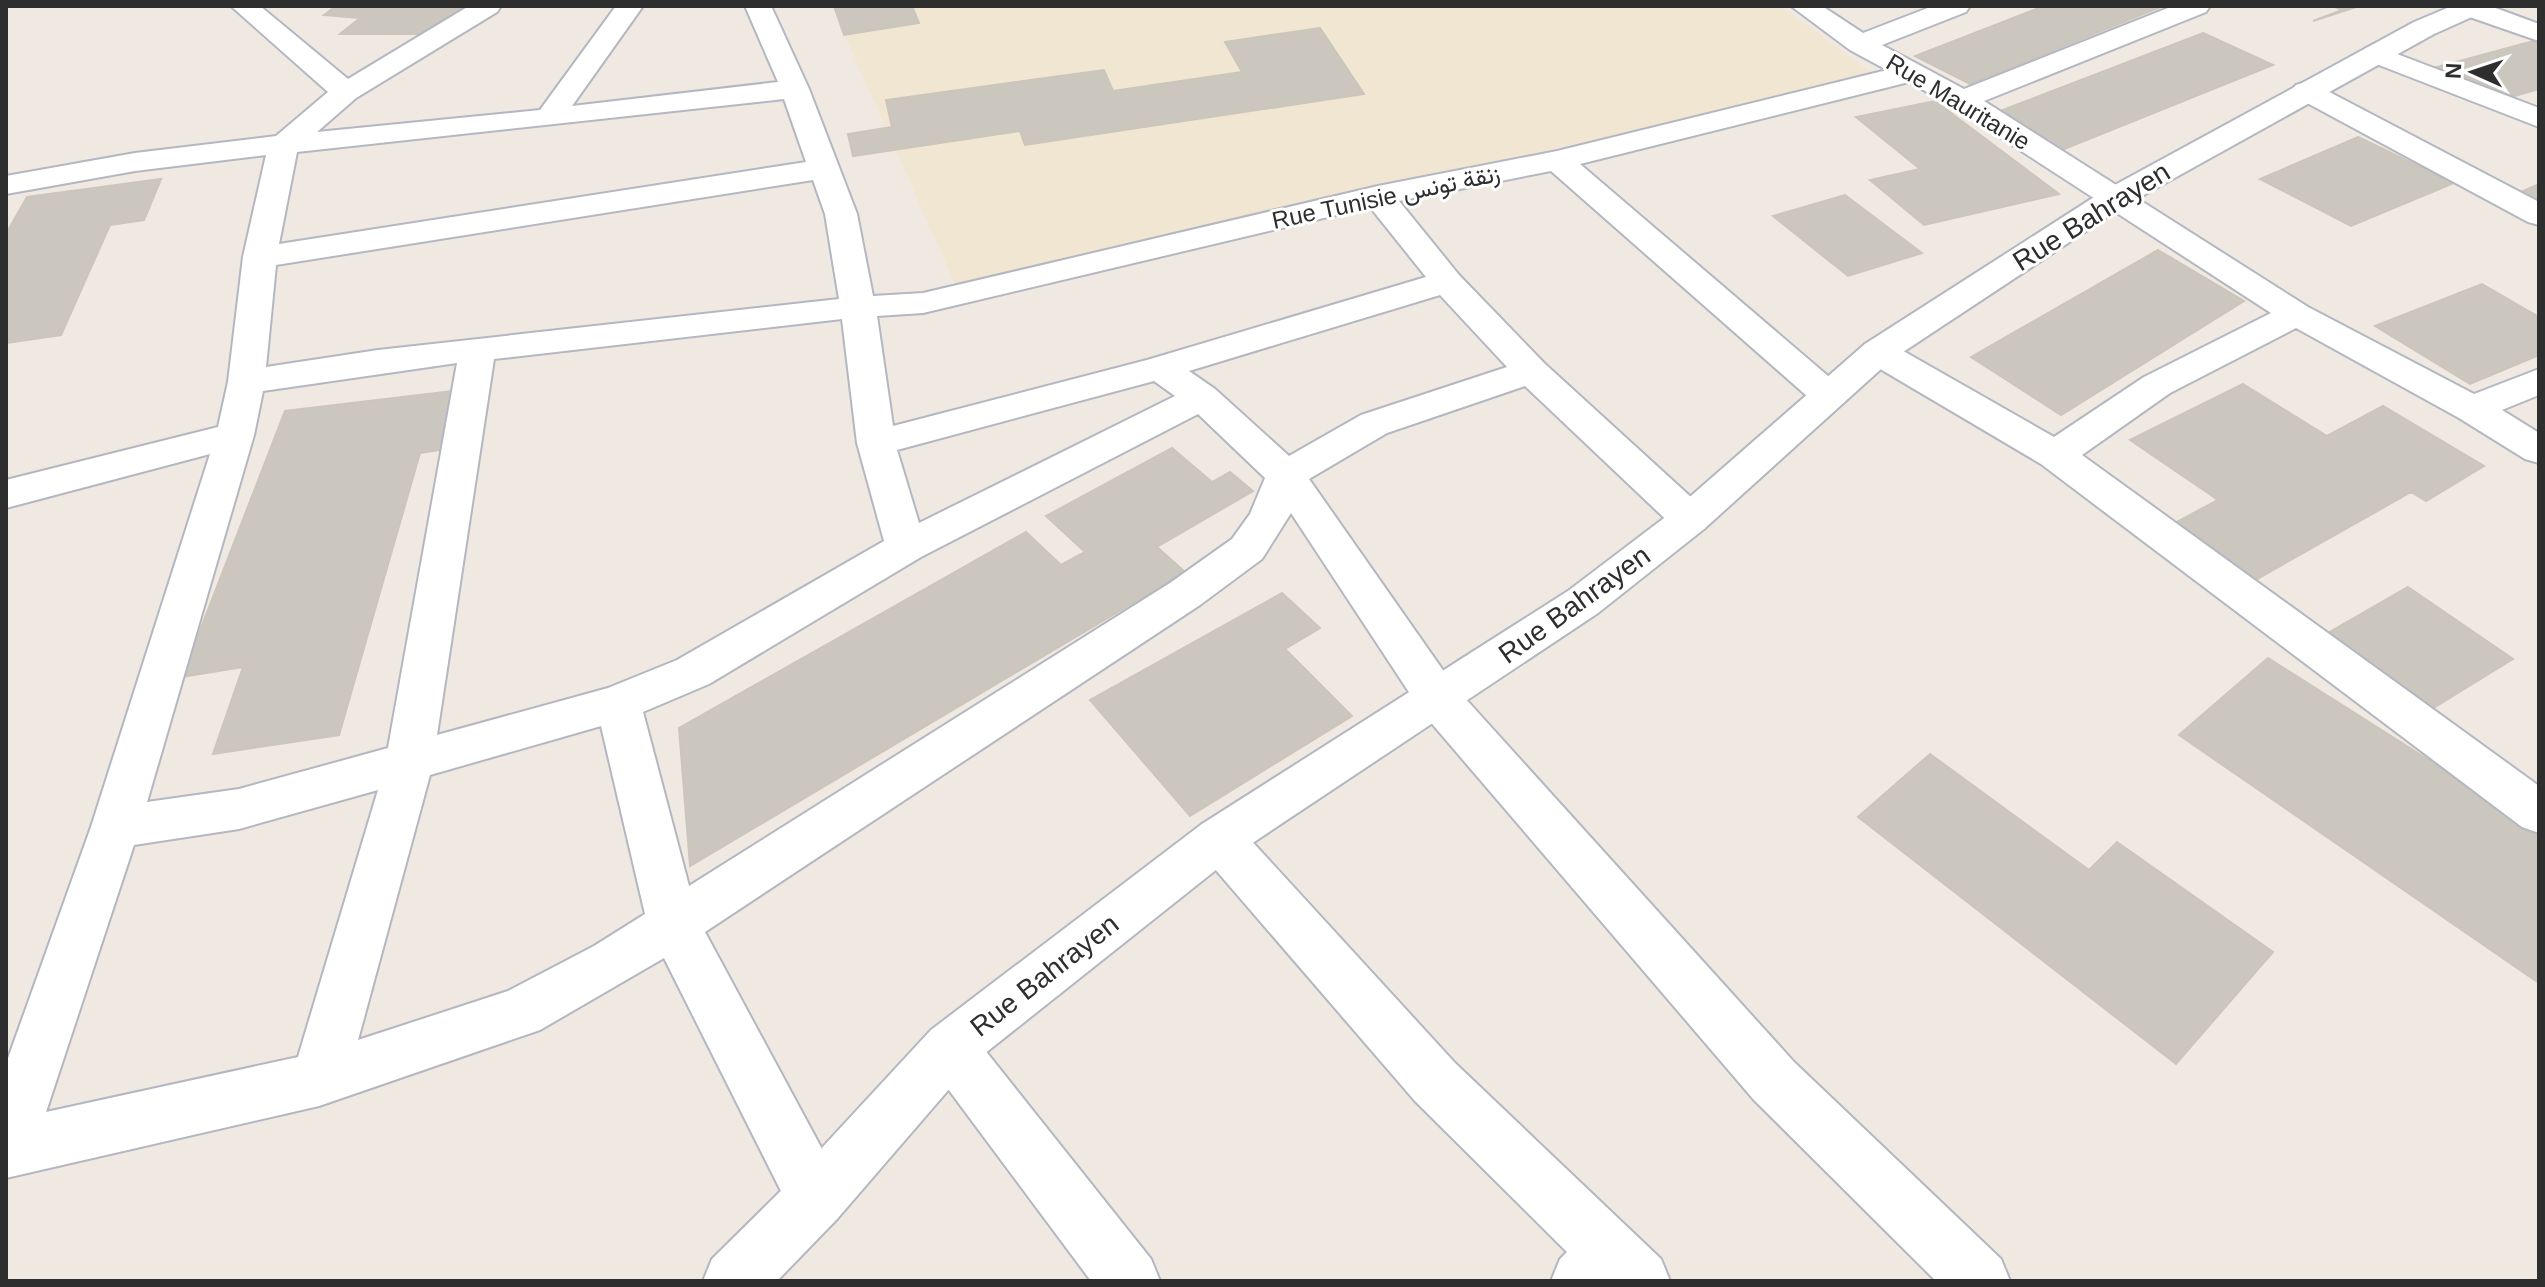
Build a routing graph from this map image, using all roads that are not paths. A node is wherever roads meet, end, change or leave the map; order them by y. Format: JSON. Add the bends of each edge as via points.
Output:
{"nodes":[{"id":1,"x":244,"y":6,"type":"edge"},
{"id":2,"x":488,"y":6,"type":"edge"},
{"id":3,"x":630,"y":6,"type":"edge"},
{"id":4,"x":758,"y":6,"type":"edge"},
{"id":5,"x":1804,"y":6,"type":"edge"},
{"id":6,"x":1957,"y":6,"type":"edge"},
{"id":7,"x":2197,"y":6,"type":"edge"},
{"id":8,"x":2472,"y":7,"type":"edge"},
{"id":9,"x":2539,"y":33,"type":"edge"},
{"id":10,"x":1860,"y":44,"type":"junction"},
{"id":11,"x":2376,"y":54,"type":"junction"},
{"id":12,"x":1912,"y":73,"type":"junction"},
{"id":13,"x":795,"y":89,"type":"junction"},
{"id":14,"x":2306,"y":91,"type":"junction"},
{"id":15,"x":346,"y":92,"type":"junction"},
{"id":16,"x":1962,"y":100,"type":"junction"},
{"id":17,"x":549,"y":118,"type":"junction"},
{"id":18,"x":2539,"y":118,"type":"edge"},
{"id":19,"x":283,"y":146,"type":"junction"},
{"id":20,"x":1557,"y":160,"type":"junction"},
{"id":21,"x":823,"y":169,"type":"junction"},
{"id":22,"x":6,"y":185,"type":"edge"},
{"id":23,"x":1378,"y":196,"type":"junction"},
{"id":24,"x":2113,"y":199,"type":"junction"},
{"id":25,"x":2539,"y":215,"type":"edge"},
{"id":26,"x":260,"y":257,"type":"junction"},
{"id":27,"x":1447,"y":282,"type":"junction"},
{"id":28,"x":858,"y":307,"type":"junction"},
{"id":29,"x":2296,"y":314,"type":"junction"},
{"id":30,"x":477,"y":351,"type":"junction"},
{"id":31,"x":1878,"y":352,"type":"junction"},
{"id":32,"x":1160,"y":368,"type":"junction"},
{"id":33,"x":1531,"y":371,"type":"junction"},
{"id":34,"x":2539,"y":381,"type":"edge"},
{"id":35,"x":246,"y":382,"type":"junction"},
{"id":36,"x":1829,"y":396,"type":"junction"},
{"id":37,"x":1202,"y":397,"type":"junction"},
{"id":38,"x":2472,"y":409,"type":"junction"},
{"id":39,"x":235,"y":435,"type":"junction"},
{"id":40,"x":876,"y":443,"type":"junction"},
{"id":41,"x":2539,"y":450,"type":"edge"},
{"id":42,"x":2055,"y":455,"type":"junction"},
{"id":43,"x":1286,"y":475,"type":"junction"},
{"id":44,"x":6,"y":494,"type":"edge"},
{"id":45,"x":1690,"y":519,"type":"junction"},
{"id":46,"x":906,"y":547,"type":"junction"},
{"id":47,"x":1438,"y":699,"type":"junction"},
{"id":48,"x":618,"y":703,"type":"junction"},
{"id":49,"x":409,"y":764,"type":"junction"},
{"id":50,"x":2539,"y":813,"type":"edge"},
{"id":51,"x":115,"y":827,"type":"junction"},
{"id":52,"x":1219,"y":839,"type":"junction"},
{"id":53,"x":673,"y":923,"type":"junction"},
{"id":54,"x":950,"y":1048,"type":"junction"},
{"id":55,"x":319,"y":1079,"type":"junction"},
{"id":56,"x":6,"y":1147,"type":"edge"},
{"id":57,"x":816,"y":1198,"type":"junction"},
{"id":58,"x":1611,"y":1271,"type":"edge"},
{"id":59,"x":734,"y":1281,"type":"edge"},
{"id":60,"x":1129,"y":1281,"type":"edge"},
{"id":61,"x":1979,"y":1281,"type":"edge"}],
"edges":[{"from":1,"to":15,"type":"street"},
{"from":2,"to":15,"type":"street"},
{"from":3,"to":17,"type":"street"},
{"from":4,"to":13,"type":"street"},
{"from":5,"to":10,"type":"street","name":"Rue Mauritanie"},
{"from":6,"to":10,"type":"street"},
{"from":7,"to":16,"type":"street"},
{"from":8,"to":9,"type":"street"},
{"from":8,"to":11,"type":"street","name":"Rue Bahrayen"},
{"from":10,"to":12,"type":"street","name":"Rue Mauritanie"},
{"from":11,"to":14,"type":"street","name":"Rue Bahrayen"},
{"from":11,"to":18,"type":"street"},
{"from":12,"to":16,"type":"street","name":"Rue Mauritanie"},
{"from":12,"to":20,"type":"street","name":"Rue Tunisie زنقة تونس"},
{"from":13,"to":17,"type":"street"},
{"from":13,"to":21,"type":"street"},
{"from":14,"to":24,"type":"street","name":"Rue Bahrayen"},
{"from":14,"to":25,"type":"street"},
{"from":15,"to":19,"type":"street"},
{"from":16,"to":24,"type":"street","name":"Rue Mauritanie"},
{"from":17,"to":19,"type":"street"},
{"from":19,"to":22,"type":"street","via":[[135,162]]},
{"from":19,"to":26,"type":"street"},
{"from":20,"to":23,"type":"street","name":"Rue Tunisie زنقة تونس"},
{"from":20,"to":36,"type":"street"},
{"from":21,"to":26,"type":"street"},
{"from":21,"to":28,"type":"street","via":[[841,214]]},
{"from":23,"to":27,"type":"street"},
{"from":23,"to":28,"type":"street","name":"Rue Tunisie زنقة تونس","via":[[970,294]]},
{"from":24,"to":29,"type":"street","name":"Rue Mauritanie"},
{"from":24,"to":31,"type":"street","name":"Rue Bahrayen"},
{"from":26,"to":35,"type":"street"},
{"from":27,"to":32,"type":"street"},
{"from":27,"to":33,"type":"street"},
{"from":28,"to":30,"type":"street","name":"Rue Tunisie زنقة تونس"},
{"from":28,"to":40,"type":"street"},
{"from":29,"to":38,"type":"street","name":"Rue Mauritanie"},
{"from":29,"to":42,"type":"street","via":[[2157,385]]},
{"from":30,"to":35,"type":"street","name":"Rue Tunisie زنقة تونس"},
{"from":30,"to":49,"type":"street"},
{"from":31,"to":36,"type":"street","name":"Rue Bahrayen"},
{"from":31,"to":42,"type":"street"},
{"from":32,"to":37,"type":"street"},
{"from":32,"to":40,"type":"street"},
{"from":33,"to":43,"type":"street","via":[[1374,424]]},
{"from":33,"to":45,"type":"street"},
{"from":34,"to":38,"type":"street"},
{"from":35,"to":39,"type":"street"},
{"from":36,"to":45,"type":"street","name":"Rue Bahrayen"},
{"from":37,"to":43,"type":"street"},
{"from":37,"to":46,"type":"street"},
{"from":38,"to":41,"type":"street","name":"Rue Mauritanie"},
{"from":39,"to":44,"type":"street"},
{"from":39,"to":51,"type":"street"},
{"from":40,"to":46,"type":"street"},
{"from":42,"to":50,"type":"street"},
{"from":43,"to":47,"type":"street"},
{"from":43,"to":53,"type":"street","via":[[1269,518],[1247,549],[1172,603]]},
{"from":45,"to":47,"type":"street","name":"Rue Bahrayen","via":[[1583,602]]},
{"from":46,"to":48,"type":"street","via":[[693,672]]},
{"from":47,"to":52,"type":"street","name":"Rue Bahrayen"},
{"from":47,"to":61,"type":"street","via":[[1774,1081]]},
{"from":48,"to":49,"type":"street"},
{"from":48,"to":53,"type":"street"},
{"from":49,"to":51,"type":"street","via":[[239,809]]},
{"from":49,"to":55,"type":"street"},
{"from":51,"to":56,"type":"street"},
{"from":52,"to":54,"type":"street","name":"Rue Bahrayen"},
{"from":52,"to":58,"type":"street"},
{"from":53,"to":55,"type":"street","via":[[613,963],[521,1012]]},
{"from":53,"to":57,"type":"street"},
{"from":54,"to":57,"type":"street","name":"Rue Bahrayen"},
{"from":54,"to":60,"type":"street"},
{"from":55,"to":56,"type":"street"},
{"from":57,"to":59,"type":"street","name":"Rue Bahrayen"}]}
